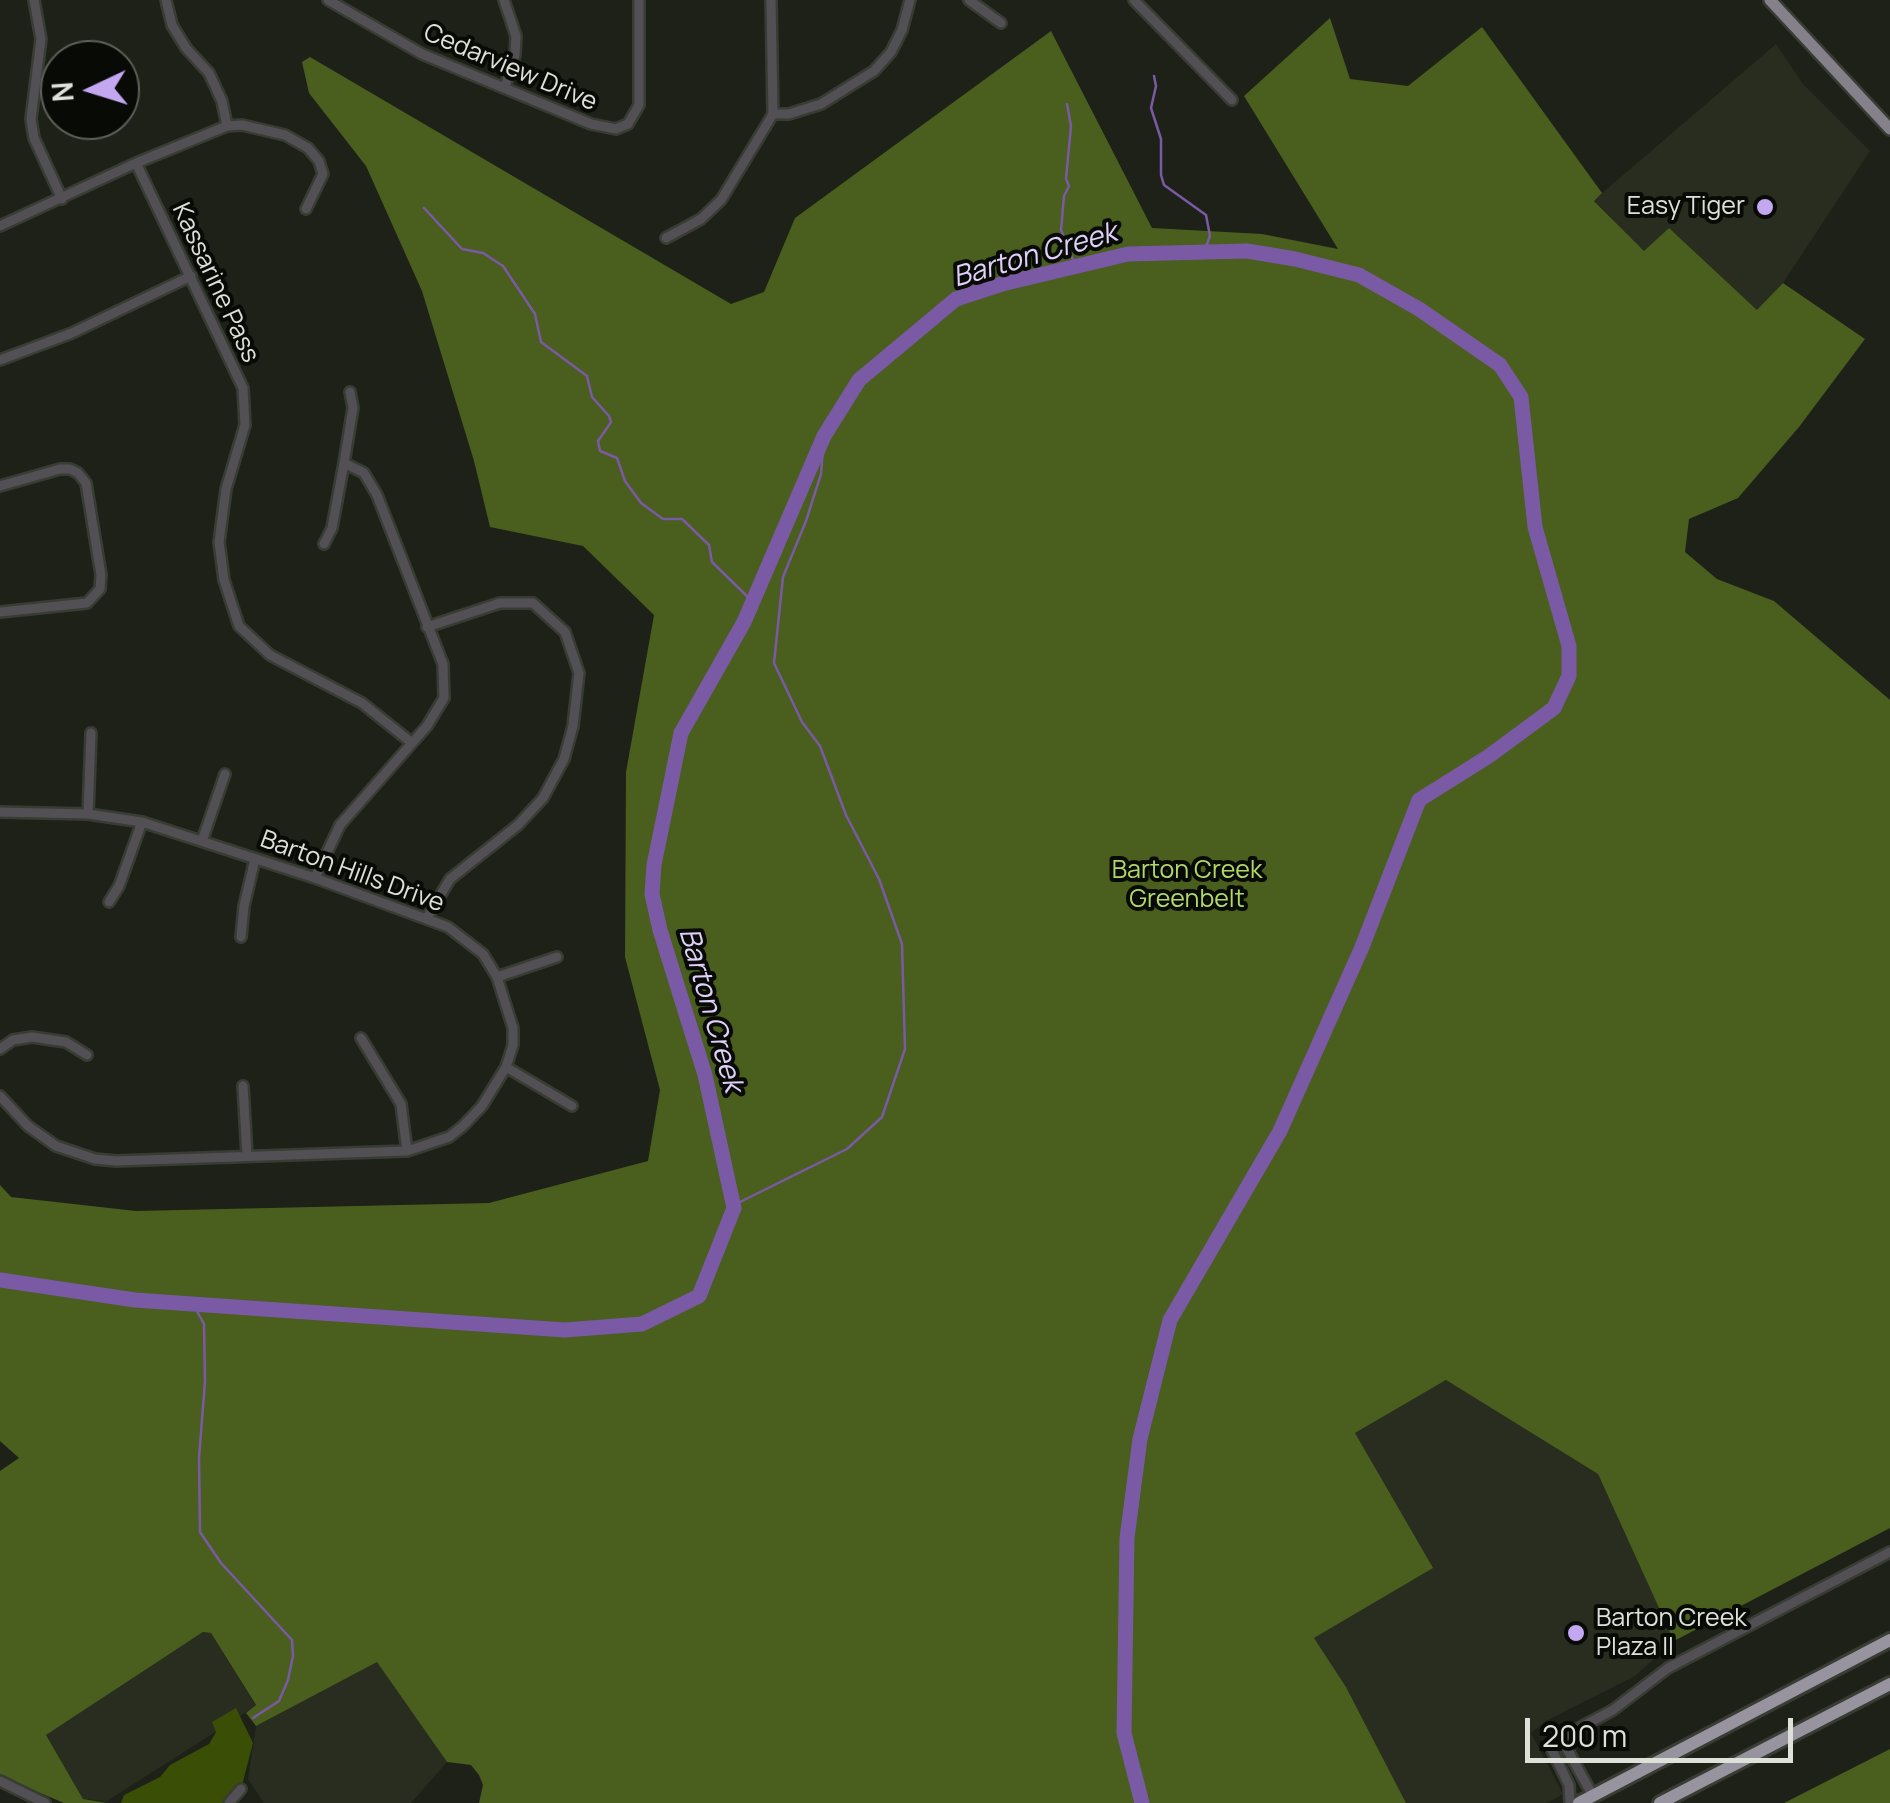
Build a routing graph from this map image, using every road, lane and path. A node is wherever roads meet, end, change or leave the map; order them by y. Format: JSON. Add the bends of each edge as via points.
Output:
{"nodes":[{"id":1,"x":34,"y":0,"type":"edge"},
{"id":2,"x":166,"y":0,"type":"edge"},
{"id":3,"x":328,"y":0,"type":"edge"},
{"id":4,"x":504,"y":0,"type":"edge"},
{"id":5,"x":638,"y":0,"type":"edge"},
{"id":6,"x":771,"y":0,"type":"edge"},
{"id":7,"x":910,"y":0,"type":"edge"},
{"id":8,"x":970,"y":0,"type":"edge"},
{"id":9,"x":1134,"y":0,"type":"edge"},
{"id":10,"x":1770,"y":0,"type":"edge"},
{"id":11,"x":1000,"y":23,"type":"dead end"},
{"id":12,"x":505,"y":87,"type":"junction"},
{"id":13,"x":1232,"y":100,"type":"dead end"},
{"id":14,"x":773,"y":114,"type":"junction"},
{"id":15,"x":227,"y":126,"type":"junction"},
{"id":16,"x":1890,"y":129,"type":"edge"},
{"id":17,"x":136,"y":163,"type":"junction"},
{"id":18,"x":62,"y":199,"type":"junction"},
{"id":19,"x":306,"y":209,"type":"dead end"},
{"id":20,"x":0,"y":226,"type":"edge"},
{"id":21,"x":666,"y":238,"type":"dead end"},
{"id":22,"x":191,"y":276,"type":"junction"},
{"id":23,"x":0,"y":360,"type":"edge"},
{"id":24,"x":350,"y":392,"type":"dead end"},
{"id":25,"x":344,"y":463,"type":"junction"},
{"id":26,"x":0,"y":486,"type":"edge"},
{"id":27,"x":324,"y":544,"type":"dead end"},
{"id":28,"x":0,"y":612,"type":"edge"},
{"id":29,"x":427,"y":627,"type":"junction"},
{"id":30,"x":91,"y":733,"type":"dead end"},
{"id":31,"x":412,"y":743,"type":"junction"},
{"id":32,"x":225,"y":774,"type":"dead end"},
{"id":33,"x":0,"y":812,"type":"edge"},
{"id":34,"x":88,"y":814,"type":"junction"},
{"id":35,"x":142,"y":822,"type":"junction"},
{"id":36,"x":202,"y":841,"type":"junction"},
{"id":37,"x":255,"y":858,"type":"junction"},
{"id":38,"x":315,"y":878,"type":"junction"},
{"id":39,"x":109,"y":902,"type":"dead end"},
{"id":40,"x":427,"y":918,"type":"junction"},
{"id":41,"x":242,"y":937,"type":"dead end"},
{"id":42,"x":557,"y":957,"type":"dead end"},
{"id":43,"x":497,"y":977,"type":"junction"},
{"id":44,"x":361,"y":1038,"type":"dead end"},
{"id":45,"x":0,"y":1049,"type":"edge"},
{"id":46,"x":87,"y":1055,"type":"dead end"},
{"id":47,"x":506,"y":1067,"type":"junction"},
{"id":48,"x":243,"y":1086,"type":"dead end"},
{"id":49,"x":0,"y":1096,"type":"edge"},
{"id":50,"x":572,"y":1106,"type":"dead end"},
{"id":51,"x":407,"y":1151,"type":"junction"},
{"id":52,"x":246,"y":1155,"type":"junction"},
{"id":53,"x":1890,"y":1552,"type":"edge"},
{"id":54,"x":1890,"y":1640,"type":"edge"},
{"id":55,"x":1890,"y":1684,"type":"edge"},
{"id":56,"x":1562,"y":1738,"type":"junction"},
{"id":57,"x":0,"y":1781,"type":"edge"},
{"id":58,"x":241,"y":1789,"type":"dead end"},
{"id":59,"x":21,"y":1792,"type":"junction"},
{"id":60,"x":1595,"y":1799,"type":"edge"},
{"id":61,"x":18,"y":1803,"type":"edge"},
{"id":62,"x":45,"y":1803,"type":"edge"},
{"id":63,"x":229,"y":1803,"type":"edge"},
{"id":64,"x":1570,"y":1803,"type":"edge"},
{"id":65,"x":1579,"y":1803,"type":"edge"},
{"id":66,"x":1660,"y":1803,"type":"edge"}],
"edges":[{"from":1,"to":18,"type":"street","via":[[42,39],[31,118]]},
{"from":2,"to":15,"type":"street","via":[[172,25],[216,87]]},
{"from":3,"to":12,"type":"street","name":"Cedarview Drive","via":[[422,54]]},
{"from":4,"to":12,"type":"street","via":[[516,36]]},
{"from":5,"to":12,"type":"street","name":"Cedarview Drive","via":[[639,106],[628,124],[603,129]]},
{"from":6,"to":14,"type":"street"},
{"from":7,"to":14,"type":"street","via":[[891,52],[874,71],[822,104]]},
{"from":8,"to":11,"type":"street"},
{"from":9,"to":13,"type":"street"},
{"from":10,"to":16,"type":"main road"},
{"from":14,"to":21,"type":"street","via":[[721,200]]},
{"from":15,"to":17,"type":"street"},
{"from":15,"to":19,"type":"street","via":[[260,128],[308,148],[323,174]]},
{"from":17,"to":18,"type":"street"},
{"from":17,"to":22,"type":"street","name":"Kassarine Pass"},
{"from":18,"to":20,"type":"street"},
{"from":22,"to":23,"type":"street"},
{"from":22,"to":31,"type":"street","name":"Kassarine Pass","via":[[246,407],[220,542],[239,626],[270,655],[362,703]]},
{"from":24,"to":25,"type":"street"},
{"from":25,"to":27,"type":"street"},
{"from":25,"to":29,"type":"street","via":[[364,473],[377,495]]},
{"from":26,"to":28,"type":"street","via":[[60,470],[78,473],[86,484],[101,575],[100,589],[87,602]]},
{"from":29,"to":31,"type":"street","via":[[442,664],[444,698]]},
{"from":29,"to":40,"type":"street","via":[[500,602],[533,603],[566,632],[579,673],[564,760],[543,798],[450,880]]},
{"from":30,"to":34,"type":"street"},
{"from":31,"to":38,"type":"street","via":[[340,825]]},
{"from":32,"to":36,"type":"street"},
{"from":33,"to":34,"type":"street","name":"Barton Hills Drive"},
{"from":34,"to":35,"type":"street","name":"Barton Hills Drive"},
{"from":35,"to":36,"type":"street","name":"Barton Hills Drive"},
{"from":35,"to":39,"type":"street"},
{"from":36,"to":37,"type":"street","name":"Barton Hills Drive"},
{"from":37,"to":38,"type":"street","name":"Barton Hills Drive"},
{"from":37,"to":41,"type":"street"},
{"from":38,"to":40,"type":"street","name":"Barton Hills Drive"},
{"from":40,"to":43,"type":"street","name":"Barton Hills Drive","via":[[484,954]]},
{"from":42,"to":43,"type":"street"},
{"from":43,"to":47,"type":"street","name":"Barton Hills Drive","via":[[513,1028]]},
{"from":44,"to":51,"type":"street","via":[[401,1104]]},
{"from":45,"to":46,"type":"street","via":[[32,1036],[66,1042]]},
{"from":47,"to":50,"type":"street"},
{"from":47,"to":51,"type":"street","name":"Barton Hills Drive","via":[[482,1106],[450,1138]]},
{"from":48,"to":52,"type":"street"},
{"from":49,"to":52,"type":"street","name":"Barton Hills Drive","via":[[56,1146],[95,1159]]},
{"from":51,"to":52,"type":"street","name":"Barton Hills Drive"},
{"from":53,"to":56,"type":"street","via":[[1668,1668]]},
{"from":54,"to":60,"type":"highway"},
{"from":55,"to":66,"type":"highway"},
{"from":56,"to":60,"type":"street"},
{"from":56,"to":64,"type":"street","via":[[1548,1744],[1569,1785]]},
{"from":57,"to":59,"type":"street"},
{"from":58,"to":63,"type":"street"},
{"from":59,"to":61,"type":"street"},
{"from":59,"to":62,"type":"street"},
{"from":60,"to":65,"type":"highway"}]}
